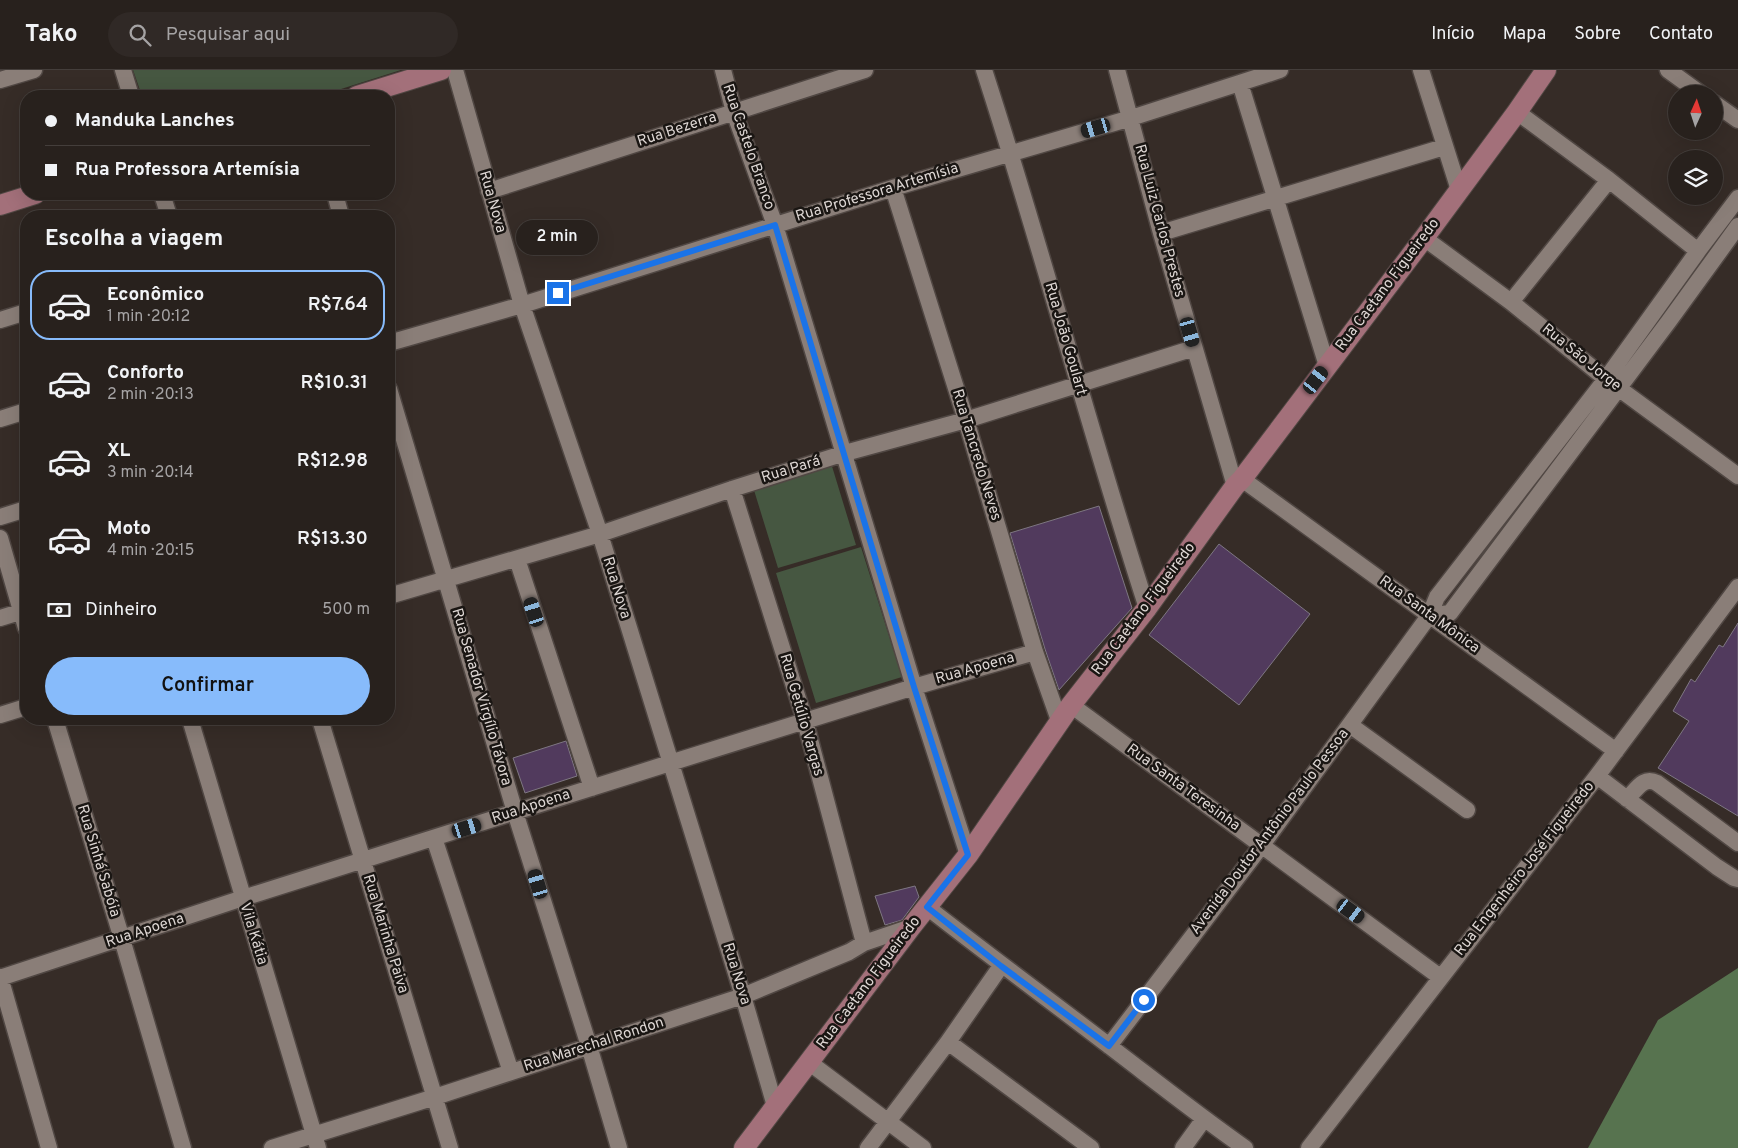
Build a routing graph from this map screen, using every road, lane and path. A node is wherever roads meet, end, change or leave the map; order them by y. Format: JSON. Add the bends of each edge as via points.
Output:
{"nodes":[{"id":1,"x":34,"y":70,"type":"edge"},
{"id":2,"x":123,"y":70,"type":"edge"},
{"id":3,"x":441,"y":70,"type":"edge"},
{"id":4,"x":455,"y":70,"type":"edge"},
{"id":5,"x":723,"y":70,"type":"edge"},
{"id":6,"x":865,"y":70,"type":"edge"},
{"id":7,"x":984,"y":70,"type":"edge"},
{"id":8,"x":1118,"y":70,"type":"edge"},
{"id":9,"x":1280,"y":70,"type":"edge"},
{"id":10,"x":1421,"y":70,"type":"edge"},
{"id":11,"x":1668,"y":70,"type":"edge"},
{"id":12,"x":1544,"y":71,"type":"edge"},
{"id":13,"x":0,"y":80,"type":"edge"},
{"id":14,"x":1240,"y":83,"type":"junction"},
{"id":15,"x":1689,"y":85,"type":"edge"},
{"id":16,"x":129,"y":90,"type":"edge"},
{"id":17,"x":376,"y":90,"type":"edge"},
{"id":18,"x":1723,"y":109,"type":"edge"},
{"id":19,"x":734,"y":112,"type":"junction"},
{"id":20,"x":1517,"y":112,"type":"junction"},
{"id":21,"x":1131,"y":118,"type":"junction"},
{"id":22,"x":1738,"y":120,"type":"edge"},
{"id":23,"x":1444,"y":147,"type":"junction"},
{"id":24,"x":1011,"y":152,"type":"junction"},
{"id":25,"x":1608,"y":180,"type":"junction"},
{"id":26,"x":893,"y":188,"type":"junction"},
{"id":27,"x":1459,"y":190,"type":"junction"},
{"id":28,"x":489,"y":191,"type":"junction"},
{"id":29,"x":1738,"y":198,"type":"edge"},
{"id":30,"x":20,"y":199,"type":"edge"},
{"id":31,"x":1276,"y":199,"type":"junction"},
{"id":32,"x":0,"y":205,"type":"edge"},
{"id":33,"x":775,"y":225,"type":"junction"},
{"id":34,"x":1738,"y":226,"type":"edge"},
{"id":35,"x":1161,"y":233,"type":"junction"},
{"id":36,"x":1424,"y":238,"type":"junction"},
{"id":37,"x":1698,"y":251,"type":"junction"},
{"id":38,"x":1512,"y":302,"type":"junction"},
{"id":39,"x":522,"y":305,"type":"junction"},
{"id":40,"x":20,"y":314,"type":"edge"},
{"id":41,"x":0,"y":320,"type":"edge"},
{"id":42,"x":395,"y":341,"type":"edge"},
{"id":43,"x":1194,"y":348,"type":"junction"},
{"id":44,"x":1327,"y":366,"type":"junction"},
{"id":45,"x":1612,"y":384,"type":"junction"},
{"id":46,"x":1078,"y":385,"type":"junction"},
{"id":47,"x":395,"y":409,"type":"edge"},
{"id":48,"x":20,"y":413,"type":"edge"},
{"id":49,"x":0,"y":419,"type":"edge"},
{"id":50,"x":966,"y":420,"type":"junction"},
{"id":51,"x":845,"y":453,"type":"junction"},
{"id":52,"x":1738,"y":476,"type":"edge"},
{"id":53,"x":1239,"y":483,"type":"junction"},
{"id":54,"x":732,"y":489,"type":"junction"},
{"id":55,"x":20,"y":511,"type":"edge"},
{"id":56,"x":0,"y":517,"type":"edge"},
{"id":57,"x":600,"y":534,"type":"junction"},
{"id":58,"x":0,"y":538,"type":"edge"},
{"id":59,"x":517,"y":559,"type":"junction"},
{"id":60,"x":446,"y":578,"type":"junction"},
{"id":61,"x":1738,"y":587,"type":"edge"},
{"id":62,"x":395,"y":594,"type":"edge"},
{"id":63,"x":20,"y":599,"type":"edge"},
{"id":64,"x":1147,"y":608,"type":"junction"},
{"id":65,"x":20,"y":612,"type":"edge"},
{"id":66,"x":1429,"y":616,"type":"junction"},
{"id":67,"x":0,"y":618,"type":"edge"},
{"id":68,"x":1035,"y":652,"type":"junction"},
{"id":69,"x":914,"y":687,"type":"junction"},
{"id":70,"x":1071,"y":705,"type":"junction"},
{"id":71,"x":20,"y":709,"type":"edge"},
{"id":72,"x":0,"y":715,"type":"edge"},
{"id":73,"x":805,"y":721,"type":"junction"},
{"id":74,"x":1060,"y":723,"type":"junction"},
{"id":75,"x":57,"y":725,"type":"edge"},
{"id":76,"x":192,"y":725,"type":"edge"},
{"id":77,"x":322,"y":725,"type":"edge"},
{"id":78,"x":1350,"y":725,"type":"junction"},
{"id":79,"x":1616,"y":751,"type":"junction"},
{"id":80,"x":670,"y":763,"type":"junction"},
{"id":81,"x":1597,"y":776,"type":"junction"},
{"id":82,"x":592,"y":788,"type":"junction"},
{"id":83,"x":1627,"y":799,"type":"junction"},
{"id":84,"x":1467,"y":810,"type":"dead end"},
{"id":85,"x":515,"y":812,"type":"junction"},
{"id":86,"x":434,"y":838,"type":"junction"},
{"id":87,"x":1738,"y":843,"type":"edge"},
{"id":88,"x":1262,"y":846,"type":"junction"},
{"id":89,"x":968,"y":855,"type":"junction"},
{"id":90,"x":362,"y":860,"type":"junction"},
{"id":91,"x":1738,"y":879,"type":"edge"},
{"id":92,"x":242,"y":898,"type":"junction"},
{"id":93,"x":927,"y":907,"type":"junction"},
{"id":94,"x":911,"y":927,"type":"junction"},
{"id":95,"x":122,"y":939,"type":"junction"},
{"id":96,"x":864,"y":943,"type":"junction"},
{"id":97,"x":1001,"y":966,"type":"junction"},
{"id":98,"x":1440,"y":977,"type":"junction"},
{"id":99,"x":0,"y":978,"type":"edge"},
{"id":100,"x":743,"y":996,"type":"junction"},
{"id":101,"x":948,"y":1042,"type":"junction"},
{"id":102,"x":589,"y":1046,"type":"junction"},
{"id":103,"x":1109,"y":1046,"type":"junction"},
{"id":104,"x":810,"y":1063,"type":"junction"},
{"id":105,"x":512,"y":1072,"type":"junction"},
{"id":106,"x":435,"y":1097,"type":"junction"},
{"id":107,"x":775,"y":1106,"type":"junction"},
{"id":108,"x":1204,"y":1119,"type":"junction"},
{"id":109,"x":887,"y":1122,"type":"junction"},
{"id":110,"x":316,"y":1141,"type":"edge"},
{"id":111,"x":49,"y":1148,"type":"edge"},
{"id":112,"x":183,"y":1148,"type":"edge"},
{"id":113,"x":272,"y":1148,"type":"edge"},
{"id":114,"x":450,"y":1148,"type":"edge"},
{"id":115,"x":619,"y":1148,"type":"edge"},
{"id":116,"x":744,"y":1148,"type":"edge"},
{"id":117,"x":868,"y":1148,"type":"edge"},
{"id":118,"x":923,"y":1148,"type":"edge"},
{"id":119,"x":1091,"y":1148,"type":"edge"},
{"id":120,"x":1183,"y":1148,"type":"edge"},
{"id":121,"x":1245,"y":1148,"type":"edge"},
{"id":122,"x":1309,"y":1148,"type":"edge"}],
"edges":[{"from":1,"to":13,"type":"street"},
{"from":2,"to":16,"type":"street"},
{"from":3,"to":17,"type":"main road"},
{"from":4,"to":28,"type":"street","name":"Rua Nova"},
{"from":5,"to":19,"type":"street","name":"Rua Castelo Branco"},
{"from":6,"to":19,"type":"street","name":"Rua Bezerra"},
{"from":7,"to":24,"type":"street","name":"Rua João Goulart"},
{"from":8,"to":21,"type":"street","name":"Rua Luiz Carlos Prestes"},
{"from":9,"to":14,"type":"street","name":"Rua Professora Artemísia"},
{"from":10,"to":23,"type":"street"},
{"from":11,"to":15,"type":"street"},
{"from":12,"to":20,"type":"main road","name":"Rua Caetano Figueiredo"},
{"from":14,"to":21,"type":"street","name":"Rua Professora Artemísia"},
{"from":14,"to":31,"type":"street"},
{"from":18,"to":22,"type":"street"},
{"from":19,"to":28,"type":"street","name":"Rua Bezerra"},
{"from":19,"to":33,"type":"street","name":"Rua Castelo Branco"},
{"from":20,"to":25,"type":"street"},
{"from":20,"to":27,"type":"main road","name":"Rua Caetano Figueiredo"},
{"from":21,"to":24,"type":"street","name":"Rua Professora Artemísia"},
{"from":21,"to":35,"type":"street","name":"Rua Luiz Carlos Prestes"},
{"from":23,"to":27,"type":"street"},
{"from":23,"to":31,"type":"street"},
{"from":24,"to":26,"type":"street","name":"Rua Professora Artemísia"},
{"from":24,"to":46,"type":"street","name":"Rua João Goulart"},
{"from":25,"to":37,"type":"street"},
{"from":25,"to":38,"type":"street"},
{"from":26,"to":33,"type":"street","name":"Rua Professora Artemísia"},
{"from":26,"to":50,"type":"street","name":"Rua Tancredo Neves"},
{"from":27,"to":36,"type":"main road","name":"Rua Caetano Figueiredo"},
{"from":28,"to":39,"type":"street","name":"Rua Nova"},
{"from":29,"to":37,"type":"street","name":"Avenida Doutor Antônio Paulo Pessoa"},
{"from":30,"to":32,"type":"main road"},
{"from":31,"to":35,"type":"street"},
{"from":31,"to":44,"type":"street"},
{"from":33,"to":39,"type":"street","name":"Rua Professora Artemísia"},
{"from":33,"to":51,"type":"street","name":"Rua Castelo Branco"},
{"from":34,"to":45,"type":"street","name":"Avenida Doutor Antônio Paulo Pessoa"},
{"from":35,"to":43,"type":"street","name":"Rua Luiz Carlos Prestes"},
{"from":36,"to":38,"type":"street","name":"Rua São Jorge"},
{"from":36,"to":44,"type":"main road","name":"Rua Caetano Figueiredo"},
{"from":37,"to":45,"type":"street","name":"Avenida Doutor Antônio Paulo Pessoa"},
{"from":38,"to":45,"type":"street","name":"Rua São Jorge"},
{"from":39,"to":42,"type":"street","name":"Rua Professora Artemísia"},
{"from":39,"to":57,"type":"street","name":"Rua Nova"},
{"from":40,"to":41,"type":"street"},
{"from":43,"to":46,"type":"street","name":"Rua Pará"},
{"from":43,"to":53,"type":"street","name":"Rua Luiz Carlos Prestes"},
{"from":44,"to":53,"type":"main road","name":"Rua Caetano Figueiredo"},
{"from":45,"to":52,"type":"street","name":"Rua São Jorge"},
{"from":45,"to":66,"type":"street","name":"Avenida Doutor Antônio Paulo Pessoa","via":[[1436,597]]},
{"from":46,"to":50,"type":"street","name":"Rua Pará"},
{"from":46,"to":64,"type":"street","name":"Rua João Goulart"},
{"from":47,"to":60,"type":"street","name":"Rua Senador Virgílio Távora"},
{"from":48,"to":49,"type":"street"},
{"from":50,"to":51,"type":"street","name":"Rua Pará"},
{"from":50,"to":68,"type":"street","name":"Rua Tancredo Neves"},
{"from":51,"to":54,"type":"street","name":"Rua Pará"},
{"from":51,"to":69,"type":"street","name":"Rua Castelo Branco"},
{"from":53,"to":64,"type":"main road","name":"Rua Caetano Figueiredo"},
{"from":53,"to":66,"type":"street","name":"Rua Santa Mônica"},
{"from":54,"to":57,"type":"street","name":"Rua Pará"},
{"from":54,"to":73,"type":"street","name":"Rua Getúlio Vargas"},
{"from":55,"to":56,"type":"street"},
{"from":57,"to":59,"type":"street","name":"Rua Pará"},
{"from":57,"to":80,"type":"street","name":"Rua Nova"},
{"from":58,"to":63,"type":"street"},
{"from":59,"to":60,"type":"street","name":"Rua Pará"},
{"from":59,"to":82,"type":"street"},
{"from":60,"to":62,"type":"street","name":"Rua Pará"},
{"from":60,"to":85,"type":"street","name":"Rua Senador Virgílio Távora"},
{"from":61,"to":79,"type":"street","name":"Rua Engenheiro José Figueiredo"},
{"from":64,"to":70,"type":"main road","name":"Rua Caetano Figueiredo"},
{"from":65,"to":67,"type":"street"},
{"from":66,"to":78,"type":"street","name":"Avenida Doutor Antônio Paulo Pessoa"},
{"from":66,"to":79,"type":"street","name":"Rua Santa Mônica"},
{"from":68,"to":69,"type":"street","name":"Rua Apoena"},
{"from":68,"to":74,"type":"street","name":"Rua Tancredo Neves"},
{"from":69,"to":73,"type":"street","name":"Rua Apoena"},
{"from":69,"to":89,"type":"street","name":"Rua Castelo Branco"},
{"from":70,"to":74,"type":"main road","name":"Rua Caetano Figueiredo"},
{"from":70,"to":88,"type":"street","name":"Rua Santa Teresinha"},
{"from":71,"to":72,"type":"street"},
{"from":73,"to":80,"type":"street","name":"Rua Apoena"},
{"from":73,"to":96,"type":"street","name":"Rua Getúlio Vargas"},
{"from":74,"to":89,"type":"main road","name":"Rua Caetano Figueiredo"},
{"from":75,"to":95,"type":"street","name":"Rua Sinhá Sabóia"},
{"from":76,"to":92,"type":"street","name":"Vila Kátia"},
{"from":77,"to":90,"type":"street","name":"Rua Marinha Paiva"},
{"from":78,"to":84,"type":"street"},
{"from":78,"to":88,"type":"street","name":"Avenida Doutor Antônio Paulo Pessoa"},
{"from":79,"to":81,"type":"street","name":"Rua Engenheiro José Figueiredo"},
{"from":80,"to":82,"type":"street","name":"Rua Apoena"},
{"from":80,"to":100,"type":"street","name":"Rua Nova"},
{"from":81,"to":83,"type":"street"},
{"from":81,"to":98,"type":"street","name":"Rua Engenheiro José Figueiredo"},
{"from":82,"to":85,"type":"street","name":"Rua Apoena"},
{"from":83,"to":87,"type":"street","via":[[1645,780],[1651,780]]},
{"from":83,"to":91,"type":"street","via":[[1716,868]]},
{"from":85,"to":86,"type":"street","name":"Rua Apoena"},
{"from":85,"to":102,"type":"street","name":"Rua Senador Virgílio Távora"},
{"from":86,"to":90,"type":"street","name":"Rua Apoena"},
{"from":86,"to":105,"type":"street"},
{"from":88,"to":98,"type":"street","name":"Rua Santa Teresinha"},
{"from":88,"to":103,"type":"street","name":"Avenida Doutor Antônio Paulo Pessoa"},
{"from":89,"to":93,"type":"main road","name":"Rua Caetano Figueiredo"},
{"from":90,"to":92,"type":"street","name":"Rua Apoena"},
{"from":90,"to":106,"type":"street","name":"Rua Marinha Paiva"},
{"from":92,"to":95,"type":"street","name":"Rua Apoena"},
{"from":92,"to":110,"type":"street","name":"Vila Kátia"},
{"from":93,"to":94,"type":"main road","name":"Rua Caetano Figueiredo"},
{"from":93,"to":97,"type":"street"},
{"from":94,"to":96,"type":"street","name":"Rua Marechal Rondon"},
{"from":94,"to":104,"type":"main road","name":"Rua Caetano Figueiredo"},
{"from":95,"to":99,"type":"street","name":"Rua Apoena"},
{"from":95,"to":112,"type":"street","name":"Rua Sinhá Sabóia"},
{"from":96,"to":100,"type":"street","name":"Rua Marechal Rondon"},
{"from":97,"to":101,"type":"street"},
{"from":97,"to":103,"type":"street"},
{"from":98,"to":122,"type":"street","name":"Rua Engenheiro José Figueiredo"},
{"from":99,"to":111,"type":"street"},
{"from":100,"to":102,"type":"street","name":"Rua Marechal Rondon"},
{"from":100,"to":107,"type":"street","name":"Rua Nova"},
{"from":101,"to":109,"type":"street"},
{"from":101,"to":119,"type":"street"},
{"from":102,"to":105,"type":"street","name":"Rua Marechal Rondon"},
{"from":102,"to":115,"type":"street","name":"Rua Senador Virgílio Távora"},
{"from":103,"to":108,"type":"street"},
{"from":104,"to":107,"type":"main road","name":"Rua Caetano Figueiredo"},
{"from":104,"to":109,"type":"street"},
{"from":105,"to":106,"type":"street","name":"Rua Marechal Rondon"},
{"from":106,"to":110,"type":"street","name":"Rua Marechal Rondon"},
{"from":106,"to":114,"type":"street","name":"Rua Marinha Paiva"},
{"from":107,"to":116,"type":"main road","name":"Rua Caetano Figueiredo"},
{"from":108,"to":120,"type":"street"},
{"from":108,"to":121,"type":"street"},
{"from":109,"to":117,"type":"street"},
{"from":109,"to":118,"type":"street"},
{"from":110,"to":113,"type":"street","name":"Rua Marechal Rondon"}]}
